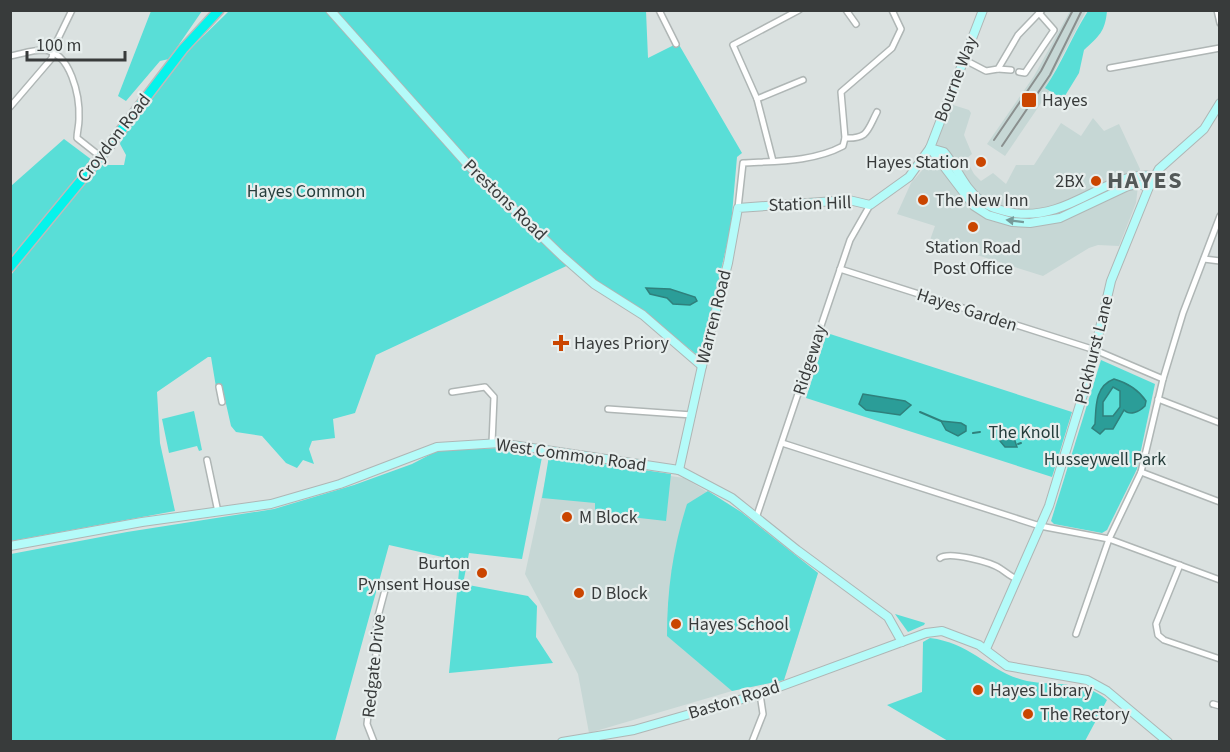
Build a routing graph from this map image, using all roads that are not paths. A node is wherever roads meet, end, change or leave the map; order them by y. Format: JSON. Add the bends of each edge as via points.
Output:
{"nodes":[{"id":1,"x":72,"y":10,"type":"edge"},
{"id":2,"x":219,"y":10,"type":"edge"},
{"id":3,"x":330,"y":10,"type":"edge"},
{"id":4,"x":659,"y":10,"type":"edge"},
{"id":5,"x":799,"y":10,"type":"edge"},
{"id":6,"x":846,"y":10,"type":"edge"},
{"id":7,"x":892,"y":10,"type":"edge"},
{"id":8,"x":983,"y":10,"type":"edge"},
{"id":9,"x":1217,"y":10,"type":"edge"},
{"id":10,"x":1041,"y":12,"type":"edge"},
{"id":11,"x":1220,"y":23,"type":"edge"},
{"id":12,"x":856,"y":24,"type":"dead end"},
{"id":13,"x":676,"y":44,"type":"dead end"},
{"id":14,"x":1220,"y":48,"type":"edge"},
{"id":15,"x":54,"y":53,"type":"junction"},
{"id":16,"x":10,"y":56,"type":"edge"},
{"id":17,"x":963,"y":58,"type":"junction"},
{"id":18,"x":1110,"y":68,"type":"dead end"},
{"id":19,"x":998,"y":69,"type":"junction"},
{"id":20,"x":1011,"y":70,"type":"dead end"},
{"id":21,"x":803,"y":80,"type":"dead end"},
{"id":22,"x":1023,"y":80,"type":"dead end"},
{"id":23,"x":757,"y":99,"type":"junction"},
{"id":24,"x":1220,"y":103,"type":"edge"},
{"id":25,"x":10,"y":107,"type":"edge"},
{"id":26,"x":877,"y":112,"type":"dead end"},
{"id":27,"x":845,"y":138,"type":"junction"},
{"id":28,"x":930,"y":148,"type":"junction"},
{"id":29,"x":100,"y":157,"type":"junction"},
{"id":30,"x":773,"y":161,"type":"junction"},
{"id":31,"x":1154,"y":176,"type":"junction"},
{"id":32,"x":1149,"y":187,"type":"junction"},
{"id":33,"x":870,"y":206,"type":"junction"},
{"id":34,"x":738,"y":208,"type":"junction"},
{"id":35,"x":1220,"y":216,"type":"edge"},
{"id":36,"x":1204,"y":259,"type":"junction"},
{"id":37,"x":1220,"y":261,"type":"edge"},
{"id":38,"x":10,"y":267,"type":"edge"},
{"id":39,"x":840,"y":269,"type":"junction"},
{"id":40,"x":1095,"y":350,"type":"junction"},
{"id":41,"x":702,"y":366,"type":"junction"},
{"id":42,"x":1163,"y":379,"type":"junction"},
{"id":43,"x":219,"y":387,"type":"dead end"},
{"id":44,"x":452,"y":392,"type":"dead end"},
{"id":45,"x":1158,"y":399,"type":"junction"},
{"id":46,"x":222,"y":402,"type":"dead end"},
{"id":47,"x":608,"y":409,"type":"dead end"},
{"id":48,"x":692,"y":415,"type":"junction"},
{"id":49,"x":1220,"y":423,"type":"edge"},
{"id":50,"x":492,"y":443,"type":"junction"},
{"id":51,"x":782,"y":443,"type":"junction"},
{"id":52,"x":207,"y":460,"type":"dead end"},
{"id":53,"x":679,"y":470,"type":"junction"},
{"id":54,"x":1141,"y":472,"type":"junction"},
{"id":55,"x":1220,"y":502,"type":"edge"},
{"id":56,"x":218,"y":513,"type":"junction"},
{"id":57,"x":756,"y":518,"type":"junction"},
{"id":58,"x":1040,"y":526,"type":"junction"},
{"id":59,"x":1109,"y":539,"type":"junction"},
{"id":60,"x":10,"y":546,"type":"edge"},
{"id":61,"x":940,"y":558,"type":"dead end"},
{"id":62,"x":1180,"y":565,"type":"junction"},
{"id":63,"x":1017,"y":579,"type":"junction"},
{"id":64,"x":1220,"y":580,"type":"edge"},
{"id":65,"x":386,"y":590,"type":"dead end"},
{"id":66,"x":1076,"y":634,"type":"dead end"},
{"id":67,"x":902,"y":642,"type":"junction"},
{"id":68,"x":986,"y":649,"type":"junction"},
{"id":69,"x":1220,"y":659,"type":"edge"},
{"id":70,"x":760,"y":694,"type":"junction"},
{"id":71,"x":1163,"y":740,"type":"edge"},
{"id":72,"x":374,"y":741,"type":"edge"},
{"id":73,"x":562,"y":741,"type":"edge"},
{"id":74,"x":752,"y":741,"type":"edge"}],
"edges":[{"from":1,"to":15,"type":"street"},
{"from":2,"to":29,"type":"highway","name":"Croydon Road","via":[[183,49]]},
{"from":3,"to":41,"type":"street","name":"Prestons Road","via":[[470,167],[562,256],[594,284],[643,315]]},
{"from":4,"to":13,"type":"street"},
{"from":5,"to":23,"type":"street","via":[[733,45]]},
{"from":6,"to":12,"type":"street"},
{"from":7,"to":27,"type":"street","via":[[901,28],[892,48],[841,92]]},
{"from":8,"to":17,"type":"street","name":"Bourne Way"},
{"from":9,"to":11,"type":"street"},
{"from":10,"to":19,"type":"street","via":[[1018,35]]},
{"from":10,"to":22,"type":"street","via":[[1054,30],[1022,72]]},
{"from":14,"to":18,"type":"street"},
{"from":15,"to":16,"type":"street","via":[[42,50]]},
{"from":15,"to":25,"type":"street"},
{"from":15,"to":29,"type":"street","via":[[71,77],[79,119],[77,138]]},
{"from":17,"to":19,"type":"street","via":[[986,71]]},
{"from":17,"to":28,"type":"street","name":"Bourne Way"},
{"from":19,"to":20,"type":"street"},
{"from":21,"to":23,"type":"street"},
{"from":23,"to":30,"type":"street"},
{"from":24,"to":31,"type":"street","name":"Pickhurst Lane","via":[[1204,129]]},
{"from":26,"to":27,"type":"street","via":[[865,136]]},
{"from":27,"to":30,"type":"street","via":[[843,146],[831,153]]},
{"from":28,"to":31,"type":"street","via":[[944,152],[980,200],[1013,213],[1054,211],[1131,176]]},
{"from":32,"to":28,"type":"street","one_way":true,"via":[[1128,186],[1053,220],[1012,222],[974,206]]},
{"from":28,"to":33,"type":"street","name":"Station Hill","via":[[909,177]]},
{"from":29,"to":38,"type":"highway","name":"Croydon Road"},
{"from":30,"to":34,"type":"street","name":"Warren Road","via":[[743,163]]},
{"from":31,"to":32,"type":"street","name":"Pickhurst Lane"},
{"from":32,"to":40,"type":"street","name":"Pickhurst Lane","via":[[1111,281]]},
{"from":33,"to":34,"type":"street","name":"Station Hill","via":[[849,200]]},
{"from":33,"to":39,"type":"street","name":"Ridgeway","via":[[855,228]]},
{"from":34,"to":41,"type":"street","name":"Warren Road"},
{"from":35,"to":36,"type":"street"},
{"from":36,"to":37,"type":"street"},
{"from":36,"to":42,"type":"street"},
{"from":39,"to":40,"type":"street","name":"Hayes Garden"},
{"from":39,"to":51,"type":"street","name":"Ridgeway"},
{"from":40,"to":42,"type":"street","name":"Hayes Garden"},
{"from":40,"to":58,"type":"street","name":"Pickhurst Lane"},
{"from":41,"to":48,"type":"street","name":"Warren Road"},
{"from":42,"to":45,"type":"street"},
{"from":43,"to":46,"type":"street"},
{"from":44,"to":50,"type":"street","via":[[485,387],[494,397]]},
{"from":45,"to":49,"type":"street"},
{"from":45,"to":54,"type":"street"},
{"from":47,"to":48,"type":"street"},
{"from":48,"to":53,"type":"street","name":"Warren Road"},
{"from":50,"to":53,"type":"street","name":"West Common Road"},
{"from":50,"to":56,"type":"street","name":"West Common Road","via":[[436,447],[340,484],[271,504]]},
{"from":51,"to":57,"type":"street","name":"Ridgeway"},
{"from":51,"to":58,"type":"street"},
{"from":52,"to":56,"type":"street"},
{"from":53,"to":57,"type":"street","name":"West Common Road","via":[[732,498]]},
{"from":54,"to":55,"type":"street"},
{"from":54,"to":59,"type":"street"},
{"from":56,"to":60,"type":"street","name":"West Common Road","via":[[142,522]]},
{"from":57,"to":67,"type":"street","name":"West Common Road","via":[[888,617]]},
{"from":58,"to":59,"type":"street"},
{"from":58,"to":63,"type":"street","name":"Pickhurst Lane"},
{"from":59,"to":62,"type":"street"},
{"from":59,"to":66,"type":"street"},
{"from":61,"to":63,"type":"street","via":[[945,555],[970,559],[1000,568]]},
{"from":62,"to":64,"type":"street"},
{"from":62,"to":69,"type":"street","via":[[1156,624],[1158,635]]},
{"from":63,"to":68,"type":"street","name":"Pickhurst Lane"},
{"from":65,"to":72,"type":"street","name":"Redgate Drive","via":[[377,620],[375,684],[367,724]]},
{"from":67,"to":68,"type":"street","name":"Baston Road","via":[[942,631]]},
{"from":67,"to":70,"type":"street","name":"Baston Road"},
{"from":68,"to":71,"type":"street","name":"Baston Road","via":[[1007,666],[1087,680],[1107,691]]},
{"from":70,"to":73,"type":"street","name":"Baston Road","via":[[634,730]]},
{"from":70,"to":74,"type":"street","via":[[763,714]]}]}
